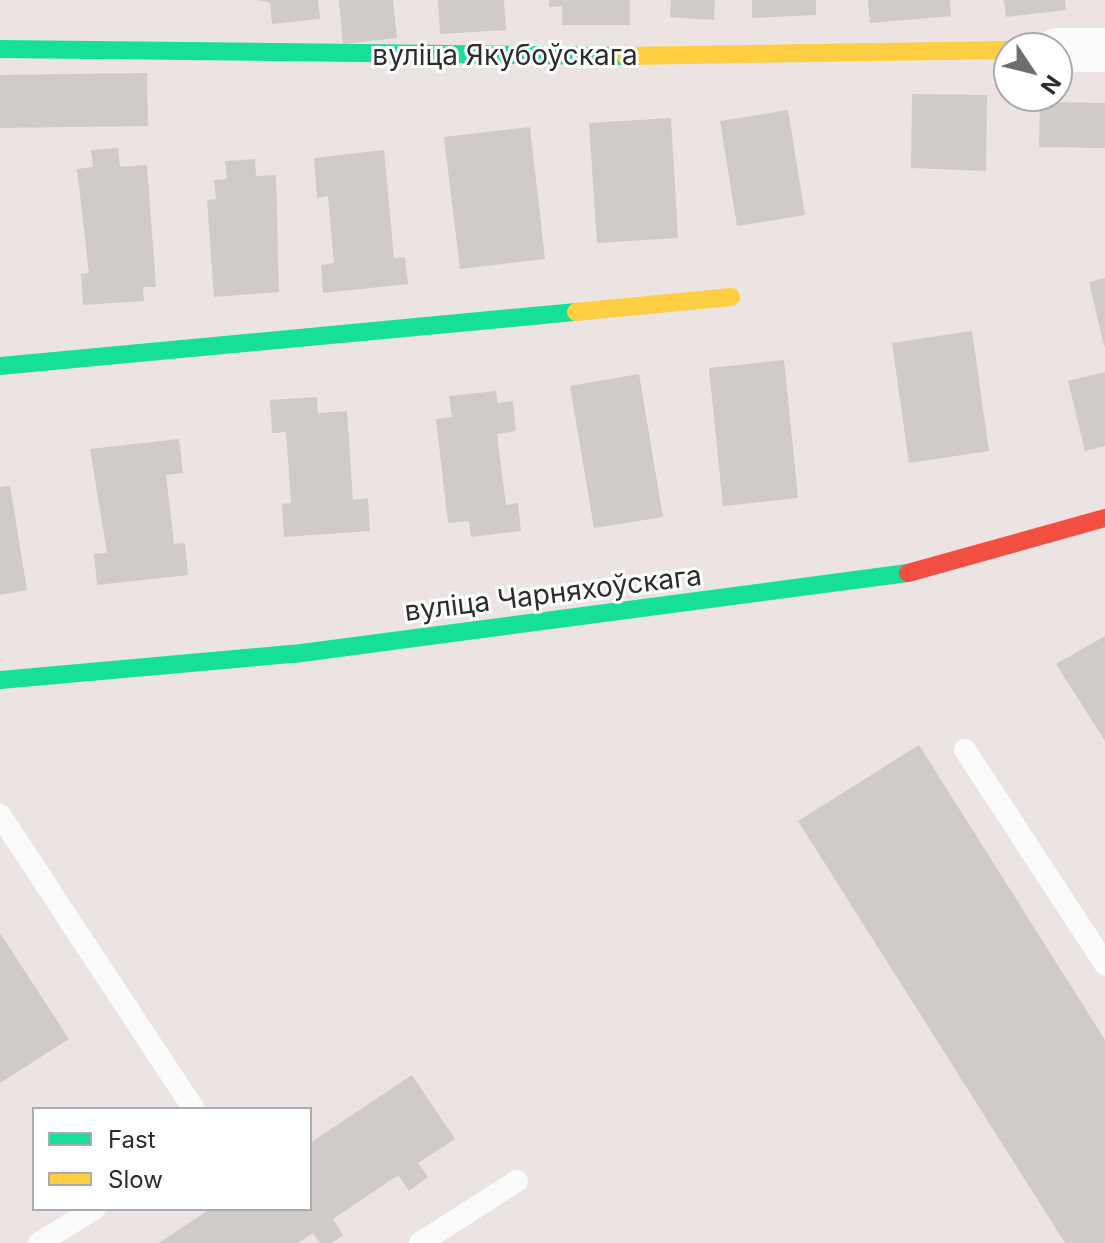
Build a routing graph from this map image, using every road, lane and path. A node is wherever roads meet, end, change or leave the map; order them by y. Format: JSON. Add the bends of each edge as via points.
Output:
{"nodes":[{"id":1,"x":0,"y":49,"type":"edge"},
{"id":2,"x":993,"y":50,"type":"edge"},
{"id":3,"x":1073,"y":50,"type":"edge"},
{"id":4,"x":1105,"y":50,"type":"edge"},
{"id":5,"x":731,"y":297,"type":"dead end"},
{"id":6,"x":0,"y":366,"type":"edge"},
{"id":7,"x":1105,"y":518,"type":"edge"},
{"id":8,"x":0,"y":680,"type":"edge"},
{"id":9,"x":965,"y":750,"type":"dead end"},
{"id":10,"x":0,"y":815,"type":"edge"},
{"id":11,"x":1105,"y":964,"type":"edge"},
{"id":12,"x":193,"y":1107,"type":"edge"},
{"id":13,"x":517,"y":1181,"type":"dead end"},
{"id":14,"x":91,"y":1211,"type":"edge"},
{"id":15,"x":39,"y":1243,"type":"edge"},
{"id":16,"x":420,"y":1243,"type":"edge"}],
"edges":[{"from":1,"to":2,"type":"street","name":"вуліца Якубоўскага","via":[[560,57]]},
{"from":3,"to":4,"type":"street"},
{"from":5,"to":6,"type":"street"},
{"from":7,"to":8,"type":"street","name":"вуліца Чарняхоўскага","via":[[907,573],[756,596],[294,654]]},
{"from":9,"to":11,"type":"lane"},
{"from":10,"to":12,"type":"lane"},
{"from":13,"to":16,"type":"lane"},
{"from":14,"to":15,"type":"lane"}]}
